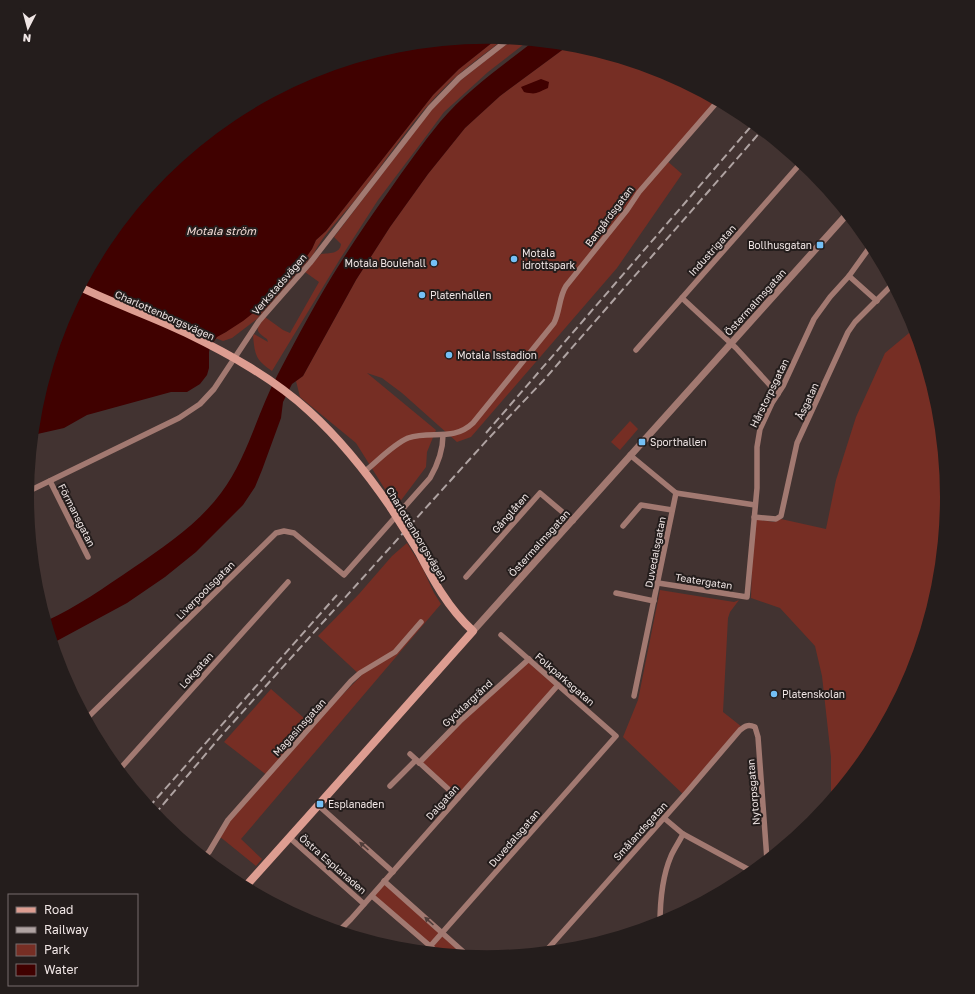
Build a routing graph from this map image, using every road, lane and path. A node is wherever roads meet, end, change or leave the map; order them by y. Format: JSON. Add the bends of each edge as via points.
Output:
{"nodes":[{"id":1,"x":503,"y":44,"type":"edge"},
{"id":2,"x":714,"y":104,"type":"edge"},
{"id":3,"x":797,"y":166,"type":"edge"},
{"id":4,"x":844,"y":217,"type":"edge"},
{"id":5,"x":868,"y":250,"type":"edge"},
{"id":6,"x":849,"y":276,"type":"junction"},
{"id":7,"x":890,"y":288,"type":"edge"},
{"id":8,"x":85,"y":289,"type":"edge"},
{"id":9,"x":682,"y":298,"type":"junction"},
{"id":10,"x":877,"y":301,"type":"junction"},
{"id":11,"x":732,"y":344,"type":"junction"},
{"id":12,"x":636,"y":350,"type":"dead end"},
{"id":13,"x":234,"y":358,"type":"junction"},
{"id":14,"x":778,"y":394,"type":"junction"},
{"id":15,"x":443,"y":435,"type":"junction"},
{"id":16,"x":630,"y":455,"type":"junction"},
{"id":17,"x":364,"y":472,"type":"junction"},
{"id":18,"x":50,"y":481,"type":"junction"},
{"id":19,"x":34,"y":489,"type":"edge"},
{"id":20,"x":676,"y":493,"type":"junction"},
{"id":21,"x":755,"y":505,"type":"junction"},
{"id":22,"x":672,"y":510,"type":"junction"},
{"id":23,"x":754,"y":517,"type":"junction"},
{"id":24,"x":572,"y":521,"type":"junction"},
{"id":25,"x":623,"y":526,"type":"dead end"},
{"id":26,"x":88,"y":557,"type":"dead end"},
{"id":27,"x":466,"y":577,"type":"dead end"},
{"id":28,"x":288,"y":582,"type":"dead end"},
{"id":29,"x":658,"y":583,"type":"junction"},
{"id":30,"x":616,"y":593,"type":"dead end"},
{"id":31,"x":746,"y":597,"type":"joint"},
{"id":32,"x":654,"y":601,"type":"junction"},
{"id":33,"x":421,"y":622,"type":"dead end"},
{"id":34,"x":473,"y":631,"type":"junction"},
{"id":35,"x":502,"y":635,"type":"dead end"},
{"id":36,"x":528,"y":659,"type":"junction"},
{"id":37,"x":558,"y":685,"type":"junction"},
{"id":38,"x":634,"y":696,"type":"dead end"},
{"id":39,"x":90,"y":715,"type":"edge"},
{"id":40,"x":751,"y":725,"type":"joint"},
{"id":41,"x":616,"y":736,"type":"joint"},
{"id":42,"x":410,"y":754,"type":"dead end"},
{"id":43,"x":418,"y":761,"type":"junction"},
{"id":44,"x":123,"y":766,"type":"edge"},
{"id":45,"x":390,"y":786,"type":"dead end"},
{"id":46,"x":458,"y":798,"type":"junction"},
{"id":47,"x":318,"y":806,"type":"junction"},
{"id":48,"x":664,"y":818,"type":"junction"},
{"id":49,"x":683,"y":834,"type":"junction"},
{"id":50,"x":290,"y":838,"type":"junction"},
{"id":51,"x":207,"y":854,"type":"edge"},
{"id":52,"x":767,"y":855,"type":"edge"},
{"id":53,"x":747,"y":869,"type":"edge"},
{"id":54,"x":393,"y":872,"type":"junction"},
{"id":55,"x":384,"y":881,"type":"junction"},
{"id":56,"x":249,"y":882,"type":"edge"},
{"id":57,"x":372,"y":896,"type":"junction"},
{"id":58,"x":364,"y":904,"type":"junction"},
{"id":59,"x":660,"y":916,"type":"edge"},
{"id":60,"x":343,"y":926,"type":"edge"},
{"id":61,"x":442,"y":933,"type":"junction"},
{"id":62,"x":425,"y":947,"type":"edge"},
{"id":63,"x":430,"y":947,"type":"edge"},
{"id":64,"x":550,"y":947,"type":"edge"},
{"id":65,"x":461,"y":950,"type":"edge"}],
"edges":[{"from":1,"to":13,"type":"street","name":"Verkstadsvägen","via":[[459,78],[430,108],[310,263],[259,321]]},
{"from":2,"to":15,"type":"street","name":"Bangårdsgatan","via":[[639,192],[566,286],[554,323],[475,420],[460,432]]},
{"from":3,"to":9,"type":"street","name":"Industrigatan"},
{"from":4,"to":11,"type":"street","name":"Östermalmsgatan"},
{"from":5,"to":6,"type":"street","name":"Hårstorpsgatan"},
{"from":6,"to":10,"type":"street"},
{"from":6,"to":14,"type":"street","name":"Hårstorpsgatan","via":[[817,315]]},
{"from":7,"to":10,"type":"street","name":"Åsgatan"},
{"from":8,"to":13,"type":"main road","name":"Charlottenborgsvägen","via":[[168,325]]},
{"from":9,"to":11,"type":"street"},
{"from":9,"to":12,"type":"street","name":"Industrigatan"},
{"from":10,"to":23,"type":"street","name":"Åsgatan","via":[[850,328],[797,443],[781,516],[776,519]]},
{"from":11,"to":14,"type":"street"},
{"from":11,"to":16,"type":"street","name":"Östermalmsgatan"},
{"from":13,"to":17,"type":"main road","name":"Charlottenborgsvägen","via":[[270,380],[313,414]]},
{"from":13,"to":18,"type":"street","name":"Verkstadsvägen","via":[[214,388],[200,404],[187,413]]},
{"from":14,"to":21,"type":"street","name":"Hårstorpsgatan","via":[[764,418],[758,438]]},
{"from":15,"to":17,"type":"street","name":"Bangårdsgatan","via":[[408,439],[394,446]]},
{"from":15,"to":39,"type":"street","name":"Liverpoolsgatan","via":[[440,459],[430,478],[344,575],[294,533],[276,533]]},
{"from":16,"to":20,"type":"street"},
{"from":16,"to":24,"type":"street","name":"Östermalmsgatan"},
{"from":17,"to":34,"type":"main road","name":"Charlottenborgsvägen","bridge":true,"via":[[391,508],[448,603]]},
{"from":18,"to":19,"type":"street","name":"Verkstadsvägen"},
{"from":18,"to":26,"type":"street","name":"Förmansgatan"},
{"from":20,"to":21,"type":"street"},
{"from":20,"to":22,"type":"street","name":"Duvedalsgatan"},
{"from":21,"to":23,"type":"street","name":"Hårstorpsgatan"},
{"from":22,"to":25,"type":"street","via":[[641,505]]},
{"from":22,"to":29,"type":"street","name":"Duvedalsgatan"},
{"from":23,"to":31,"type":"street","name":"Hårstorpsgatan"},
{"from":24,"to":27,"type":"street","name":"Gånglåten","via":[[540,493]]},
{"from":24,"to":34,"type":"street","name":"Östermalmsgatan"},
{"from":28,"to":44,"type":"street","name":"Lokgatan"},
{"from":29,"to":31,"type":"street","name":"Teatergatan"},
{"from":29,"to":32,"type":"street","name":"Duvedalsgatan"},
{"from":30,"to":32,"type":"street"},
{"from":32,"to":38,"type":"street","name":"Duvedalsgatan"},
{"from":33,"to":51,"type":"street","name":"Magasinsgatan","via":[[395,652],[351,681],[228,820]]},
{"from":34,"to":47,"type":"main road","name":"Östermalmsgatan"},
{"from":35,"to":36,"type":"street","name":"Folkparksgatan"},
{"from":36,"to":37,"type":"street","name":"Folkparksgatan"},
{"from":36,"to":43,"type":"street","name":"Gycklargränd"},
{"from":37,"to":41,"type":"street","name":"Folkparksgatan"},
{"from":37,"to":46,"type":"street","name":"Dalgatan"},
{"from":40,"to":48,"type":"street","name":"Smålandsgatan","via":[[740,730]]},
{"from":40,"to":52,"type":"street","name":"Nytorpsgatan","via":[[755,727],[758,737]]},
{"from":41,"to":61,"type":"street","name":"Duvedalsgatan"},
{"from":42,"to":43,"type":"street"},
{"from":43,"to":45,"type":"street","name":"Gycklargränd"},
{"from":43,"to":46,"type":"street"},
{"from":46,"to":54,"type":"street","name":"Dalgatan"},
{"from":47,"to":50,"type":"main road","name":"Östermalmsgatan"},
{"from":54,"to":47,"type":"street","one_way":true},
{"from":48,"to":49,"type":"street"},
{"from":48,"to":64,"type":"street","name":"Smålandsgatan"},
{"from":49,"to":53,"type":"street"},
{"from":49,"to":59,"type":"street","via":[[666,873]]},
{"from":50,"to":56,"type":"main road","name":"Östermalmsgatan"},
{"from":50,"to":58,"type":"street","name":"Östra Esplanaden"},
{"from":54,"to":55,"type":"street","name":"Dalgatan"},
{"from":55,"to":57,"type":"street","name":"Dalgatan"},
{"from":61,"to":55,"type":"street","one_way":true},
{"from":57,"to":58,"type":"street","name":"Dalgatan"},
{"from":57,"to":62,"type":"street","name":"Östra Esplanaden"},
{"from":58,"to":60,"type":"street","name":"Dalgatan"},
{"from":61,"to":63,"type":"street","name":"Duvedalsgatan"},
{"from":61,"to":65,"type":"street"}]}
